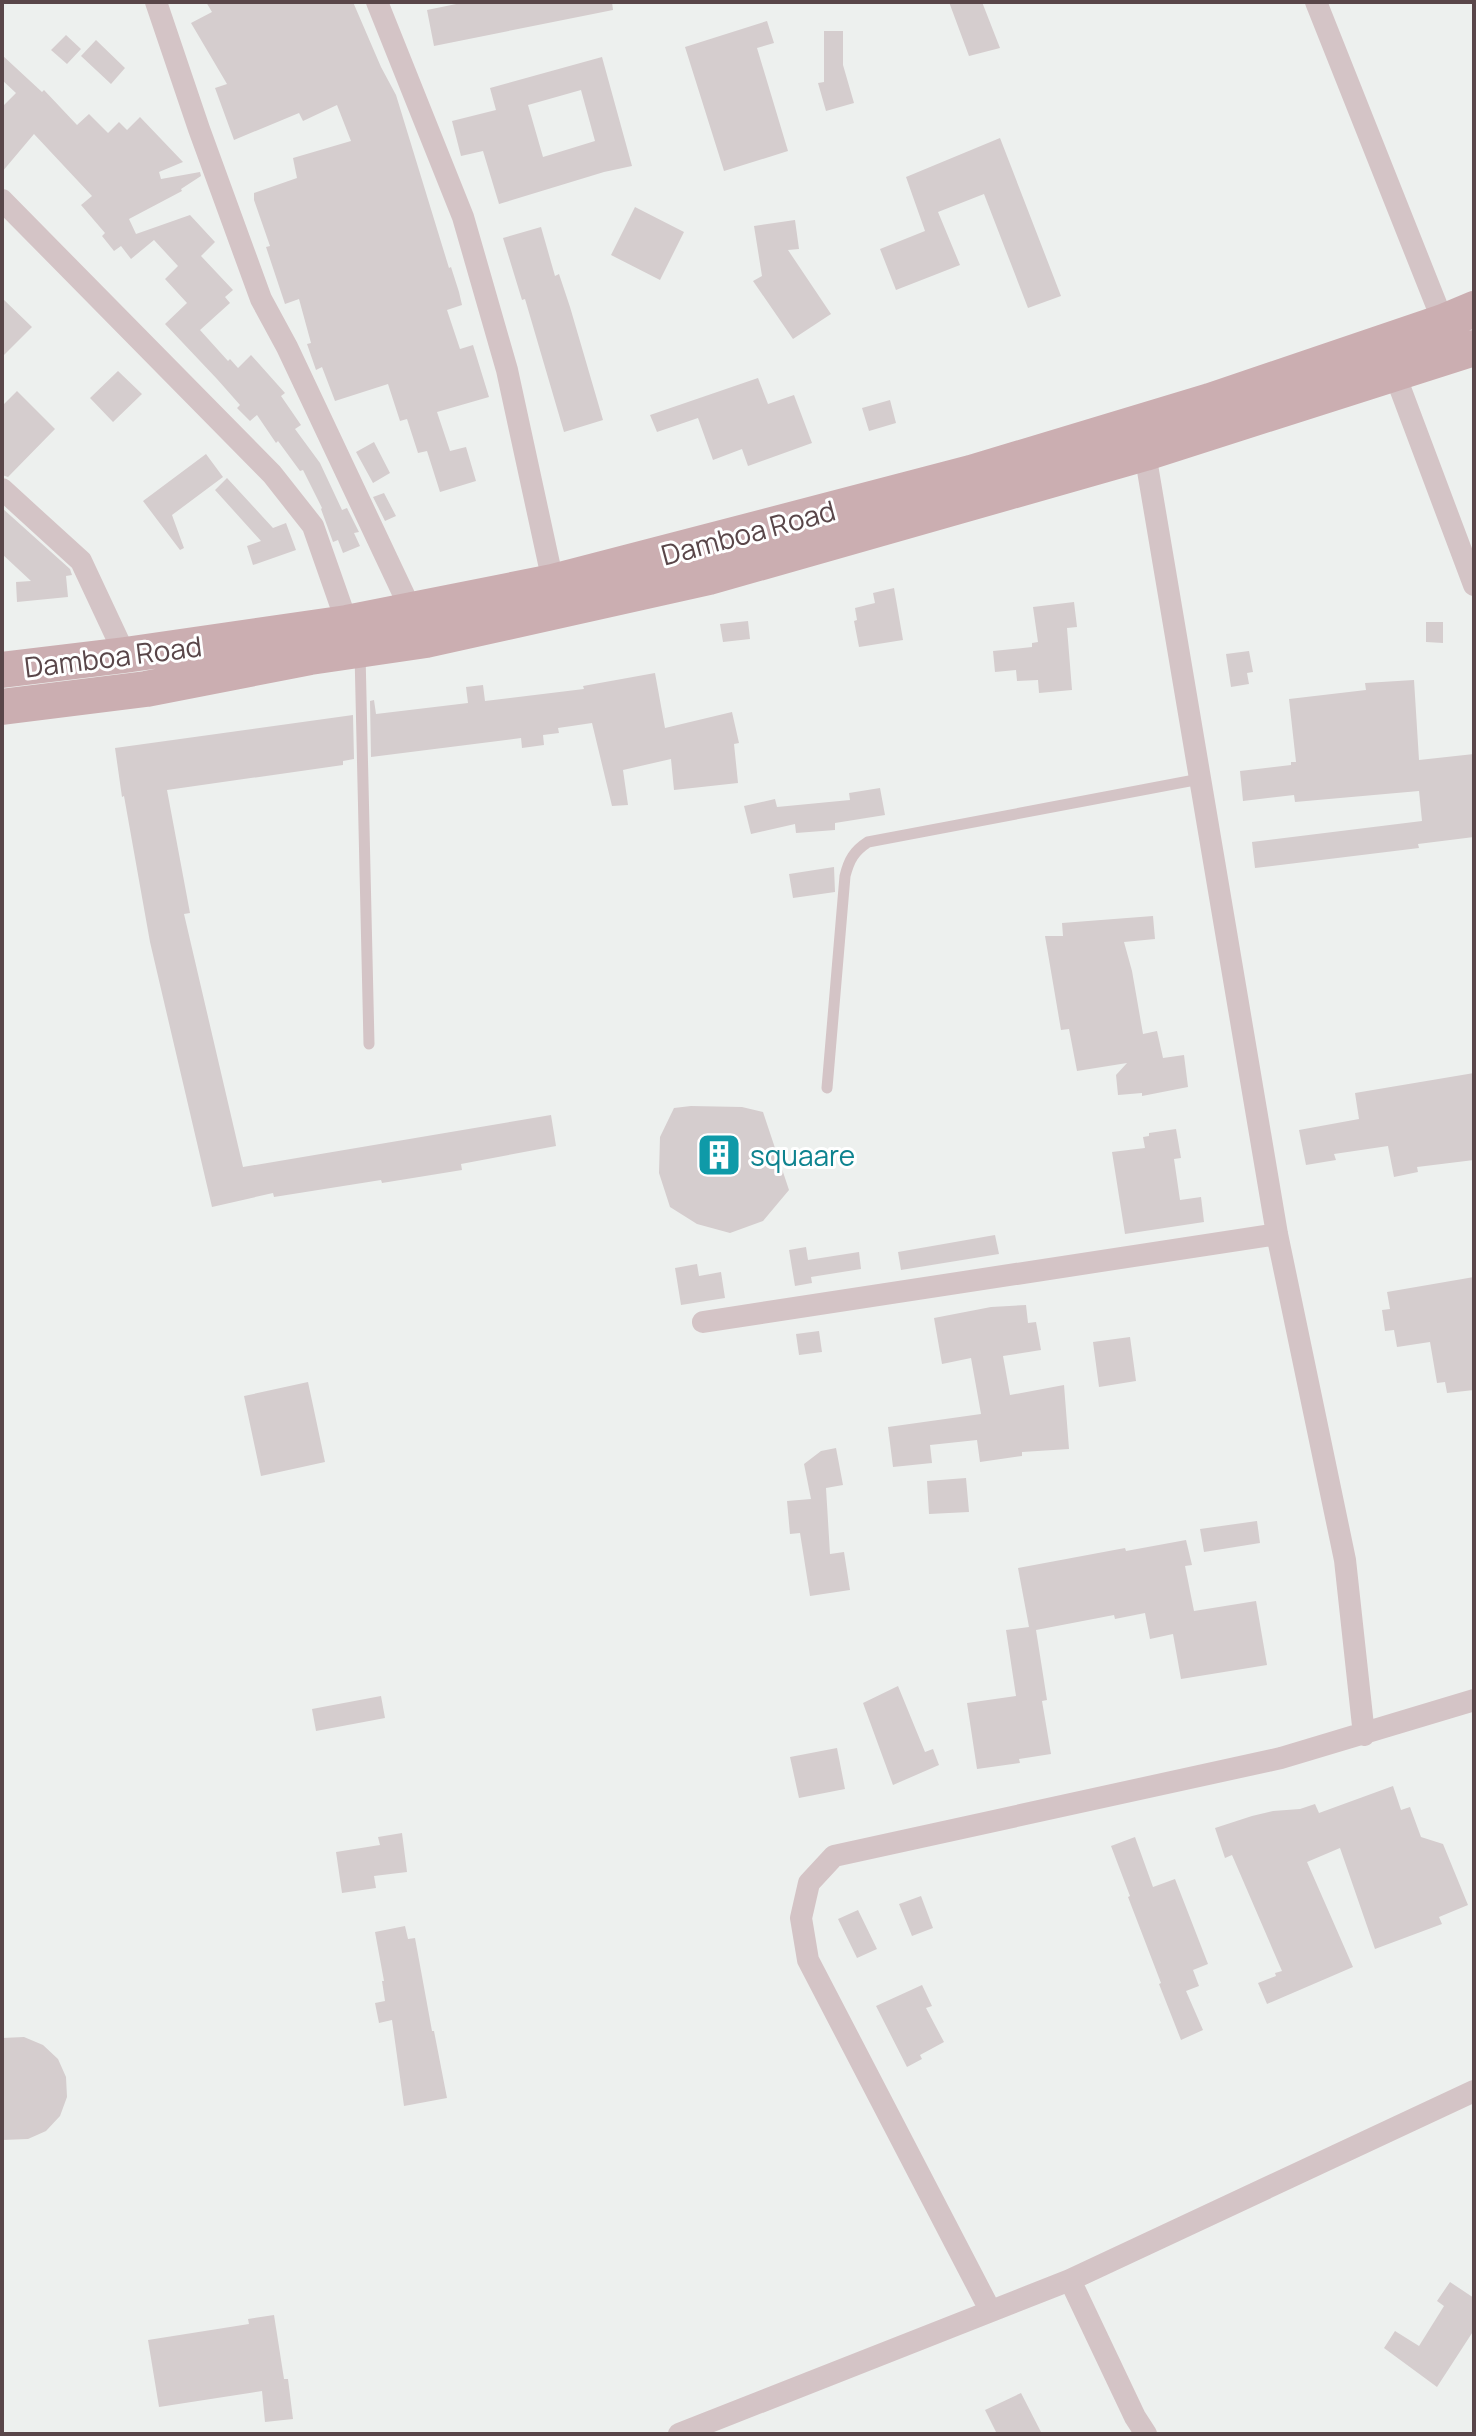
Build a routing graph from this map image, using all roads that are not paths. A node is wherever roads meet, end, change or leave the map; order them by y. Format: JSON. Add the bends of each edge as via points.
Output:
{"nodes":[{"id":1,"x":156,"y":2,"type":"edge"},
{"id":2,"x":377,"y":2,"type":"edge"},
{"id":3,"x":1316,"y":2,"type":"edge"},
{"id":4,"x":2,"y":200,"type":"edge"},
{"id":5,"x":1466,"y":338,"type":"edge"},
{"id":6,"x":1394,"y":372,"type":"junction"},
{"id":7,"x":1145,"y":453,"type":"junction"},
{"id":8,"x":2,"y":489,"type":"edge"},
{"id":9,"x":553,"y":582,"type":"junction"},
{"id":10,"x":1474,"y":585,"type":"edge"},
{"id":11,"x":412,"y":612,"type":"junction"},
{"id":12,"x":353,"y":637,"type":"junction"},
{"id":13,"x":125,"y":655,"type":"junction"},
{"id":14,"x":2,"y":670,"type":"edge"},
{"id":15,"x":2,"y":707,"type":"edge"},
{"id":16,"x":1200,"y":779,"type":"junction"},
{"id":17,"x":369,"y":1044,"type":"dead end"},
{"id":18,"x":827,"y":1088,"type":"dead end"},
{"id":19,"x":1277,"y":1234,"type":"junction"},
{"id":20,"x":703,"y":1322,"type":"dead end"},
{"id":21,"x":1474,"y":1700,"type":"edge"},
{"id":22,"x":1364,"y":1735,"type":"junction"},
{"id":23,"x":1474,"y":2091,"type":"edge"},
{"id":24,"x":1070,"y":2280,"type":"junction"},
{"id":25,"x":990,"y":2310,"type":"junction"},
{"id":26,"x":710,"y":2428,"type":"edge"},
{"id":27,"x":679,"y":2434,"type":"edge"},
{"id":28,"x":1146,"y":2434,"type":"edge"}],
"edges":[{"from":1,"to":11,"type":"street","via":[[261,299]]},
{"from":2,"to":9,"type":"street","via":[[463,217],[507,370]]},
{"from":3,"to":5,"type":"street"},
{"from":4,"to":12,"type":"street","via":[[272,474],[313,526]]},
{"from":5,"to":6,"type":"main road","name":"Damboa Road"},
{"from":5,"to":9,"type":"main road","name":"Damboa Road","via":[[1210,401],[971,473]]},
{"from":6,"to":7,"type":"main road","name":"Damboa Road"},
{"from":6,"to":10,"type":"street"},
{"from":7,"to":12,"type":"main road","name":"Damboa Road","via":[[709,577],[426,640]]},
{"from":7,"to":16,"type":"street"},
{"from":8,"to":13,"type":"street","via":[[81,561]]},
{"from":9,"to":11,"type":"main road","name":"Damboa Road"},
{"from":11,"to":12,"type":"main road","name":"Damboa Road"},
{"from":12,"to":13,"type":"main road","name":"Damboa Road"},
{"from":12,"to":15,"type":"main road","name":"Damboa Road","via":[[310,657],[146,689]]},
{"from":12,"to":17,"type":"lane"},
{"from":13,"to":14,"type":"main road","name":"Damboa Road"},
{"from":16,"to":18,"type":"lane","via":[[868,842],[859,848],[845,876]]},
{"from":16,"to":19,"type":"street"},
{"from":19,"to":20,"type":"street"},
{"from":19,"to":22,"type":"street","via":[[1345,1560]]},
{"from":21,"to":22,"type":"street"},
{"from":22,"to":25,"type":"street","via":[[834,1856],[809,1883],[801,1918],[808,1960]]},
{"from":23,"to":24,"type":"street"},
{"from":24,"to":25,"type":"street"},
{"from":24,"to":28,"type":"street"},
{"from":25,"to":26,"type":"street"},
{"from":26,"to":27,"type":"street"}]}
